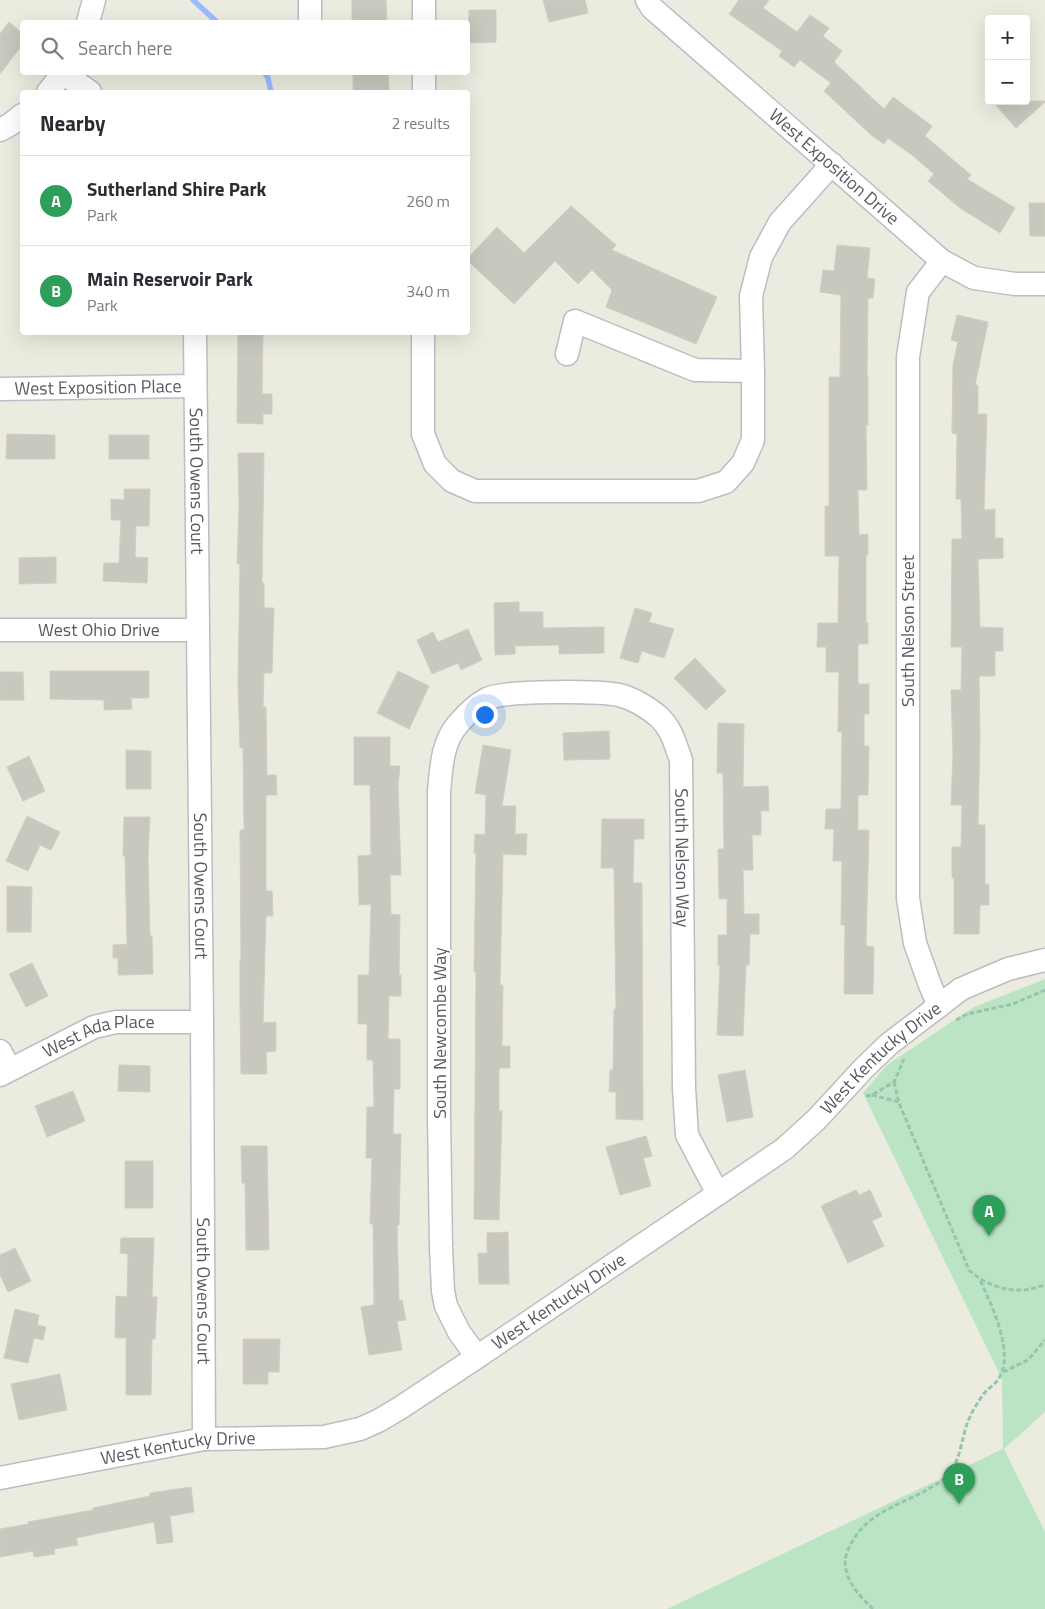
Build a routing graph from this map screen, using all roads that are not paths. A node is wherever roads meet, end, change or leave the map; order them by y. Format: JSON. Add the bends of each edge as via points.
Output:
{"nodes":[{"id":1,"x":94,"y":0,"type":"edge"},
{"id":2,"x":310,"y":0,"type":"edge"},
{"id":3,"x":424,"y":0,"type":"edge"},
{"id":4,"x":647,"y":0,"type":"edge"},
{"id":5,"x":89,"y":20,"type":"edge"},
{"id":6,"x":310,"y":20,"type":"edge"},
{"id":7,"x":424,"y":20,"type":"edge"},
{"id":8,"x":62,"y":75,"type":"edge"},
{"id":9,"x":67,"y":75,"type":"edge"},
{"id":10,"x":424,"y":75,"type":"edge"},
{"id":11,"x":50,"y":90,"type":"edge"},
{"id":12,"x":87,"y":90,"type":"edge"},
{"id":13,"x":424,"y":90,"type":"edge"},
{"id":14,"x":20,"y":117,"type":"edge"},
{"id":15,"x":0,"y":130,"type":"edge"},
{"id":16,"x":832,"y":164,"type":"junction"},
{"id":17,"x":942,"y":260,"type":"junction"},
{"id":18,"x":1045,"y":284,"type":"edge"},
{"id":19,"x":195,"y":335,"type":"edge"},
{"id":20,"x":423,"y":335,"type":"edge"},
{"id":21,"x":567,"y":354,"type":"dead end"},
{"id":22,"x":753,"y":371,"type":"junction"},
{"id":23,"x":194,"y":386,"type":"junction"},
{"id":24,"x":0,"y":389,"type":"edge"},
{"id":25,"x":0,"y":630,"type":"edge"},
{"id":26,"x":197,"y":630,"type":"junction"},
{"id":27,"x":473,"y":711,"type":"joint"},
{"id":28,"x":1045,"y":960,"type":"edge"},
{"id":29,"x":939,"y":1006,"type":"junction"},
{"id":30,"x":202,"y":1022,"type":"junction"},
{"id":31,"x":3,"y":1065,"type":"edge"},
{"id":32,"x":718,"y":1194,"type":"junction"},
{"id":33,"x":477,"y":1357,"type":"junction"},
{"id":34,"x":204,"y":1439,"type":"junction"},
{"id":35,"x":0,"y":1478,"type":"edge"}],
"edges":[{"from":1,"to":5,"type":"street"},
{"from":2,"to":6,"type":"street"},
{"from":3,"to":7,"type":"street"},
{"from":4,"to":16,"type":"street","name":"West Exposition Drive","via":[[652,8]]},
{"from":8,"to":11,"type":"street"},
{"from":9,"to":12,"type":"street"},
{"from":10,"to":13,"type":"street"},
{"from":14,"to":15,"type":"street"},
{"from":16,"to":17,"type":"street","name":"West Exposition Drive"},
{"from":16,"to":22,"type":"street","via":[[780,222],[761,257],[751,296]]},
{"from":17,"to":18,"type":"street","name":"West Exposition Drive","via":[[974,278]]},
{"from":17,"to":29,"type":"street","name":"South Nelson Street","via":[[918,292],[908,357],[908,898],[915,943]]},
{"from":19,"to":23,"type":"street","name":"South Owens Court"},
{"from":20,"to":22,"type":"street","via":[[423,434],[435,464],[452,481],[475,491],[698,491],[726,482],[744,463],[753,440]]},
{"from":21,"to":22,"type":"street","via":[[575,321],[695,370]]},
{"from":23,"to":24,"type":"street","name":"West Exposition Place"},
{"from":23,"to":26,"type":"street","name":"South Owens Court"},
{"from":25,"to":26,"type":"street","name":"West Ohio Drive"},
{"from":26,"to":30,"type":"street","name":"South Owens Court"},
{"from":27,"to":32,"type":"street","name":"South Nelson Way","via":[[487,699],[504,695],[571,692],[619,695],[658,716],[671,731],[681,760],[687,1135]]},
{"from":27,"to":33,"type":"street","name":"South Newcombe Way","via":[[458,724],[449,739],[439,792],[439,1116],[443,1291],[446,1306],[459,1332]]},
{"from":28,"to":29,"type":"street","name":"West Kentucky Drive","via":[[986,977],[961,989]]},
{"from":29,"to":32,"type":"street","name":"West Kentucky Drive","via":[[888,1044],[799,1137]]},
{"from":30,"to":31,"type":"street","name":"West Ada Place","via":[[116,1022],[94,1027]]},
{"from":30,"to":34,"type":"street","name":"South Owens Court"},
{"from":32,"to":33,"type":"street","name":"West Kentucky Drive"},
{"from":33,"to":34,"type":"street","name":"West Kentucky Drive","via":[[400,1408],[360,1429],[324,1436]]},
{"from":34,"to":35,"type":"street","name":"West Kentucky Drive"}]}
